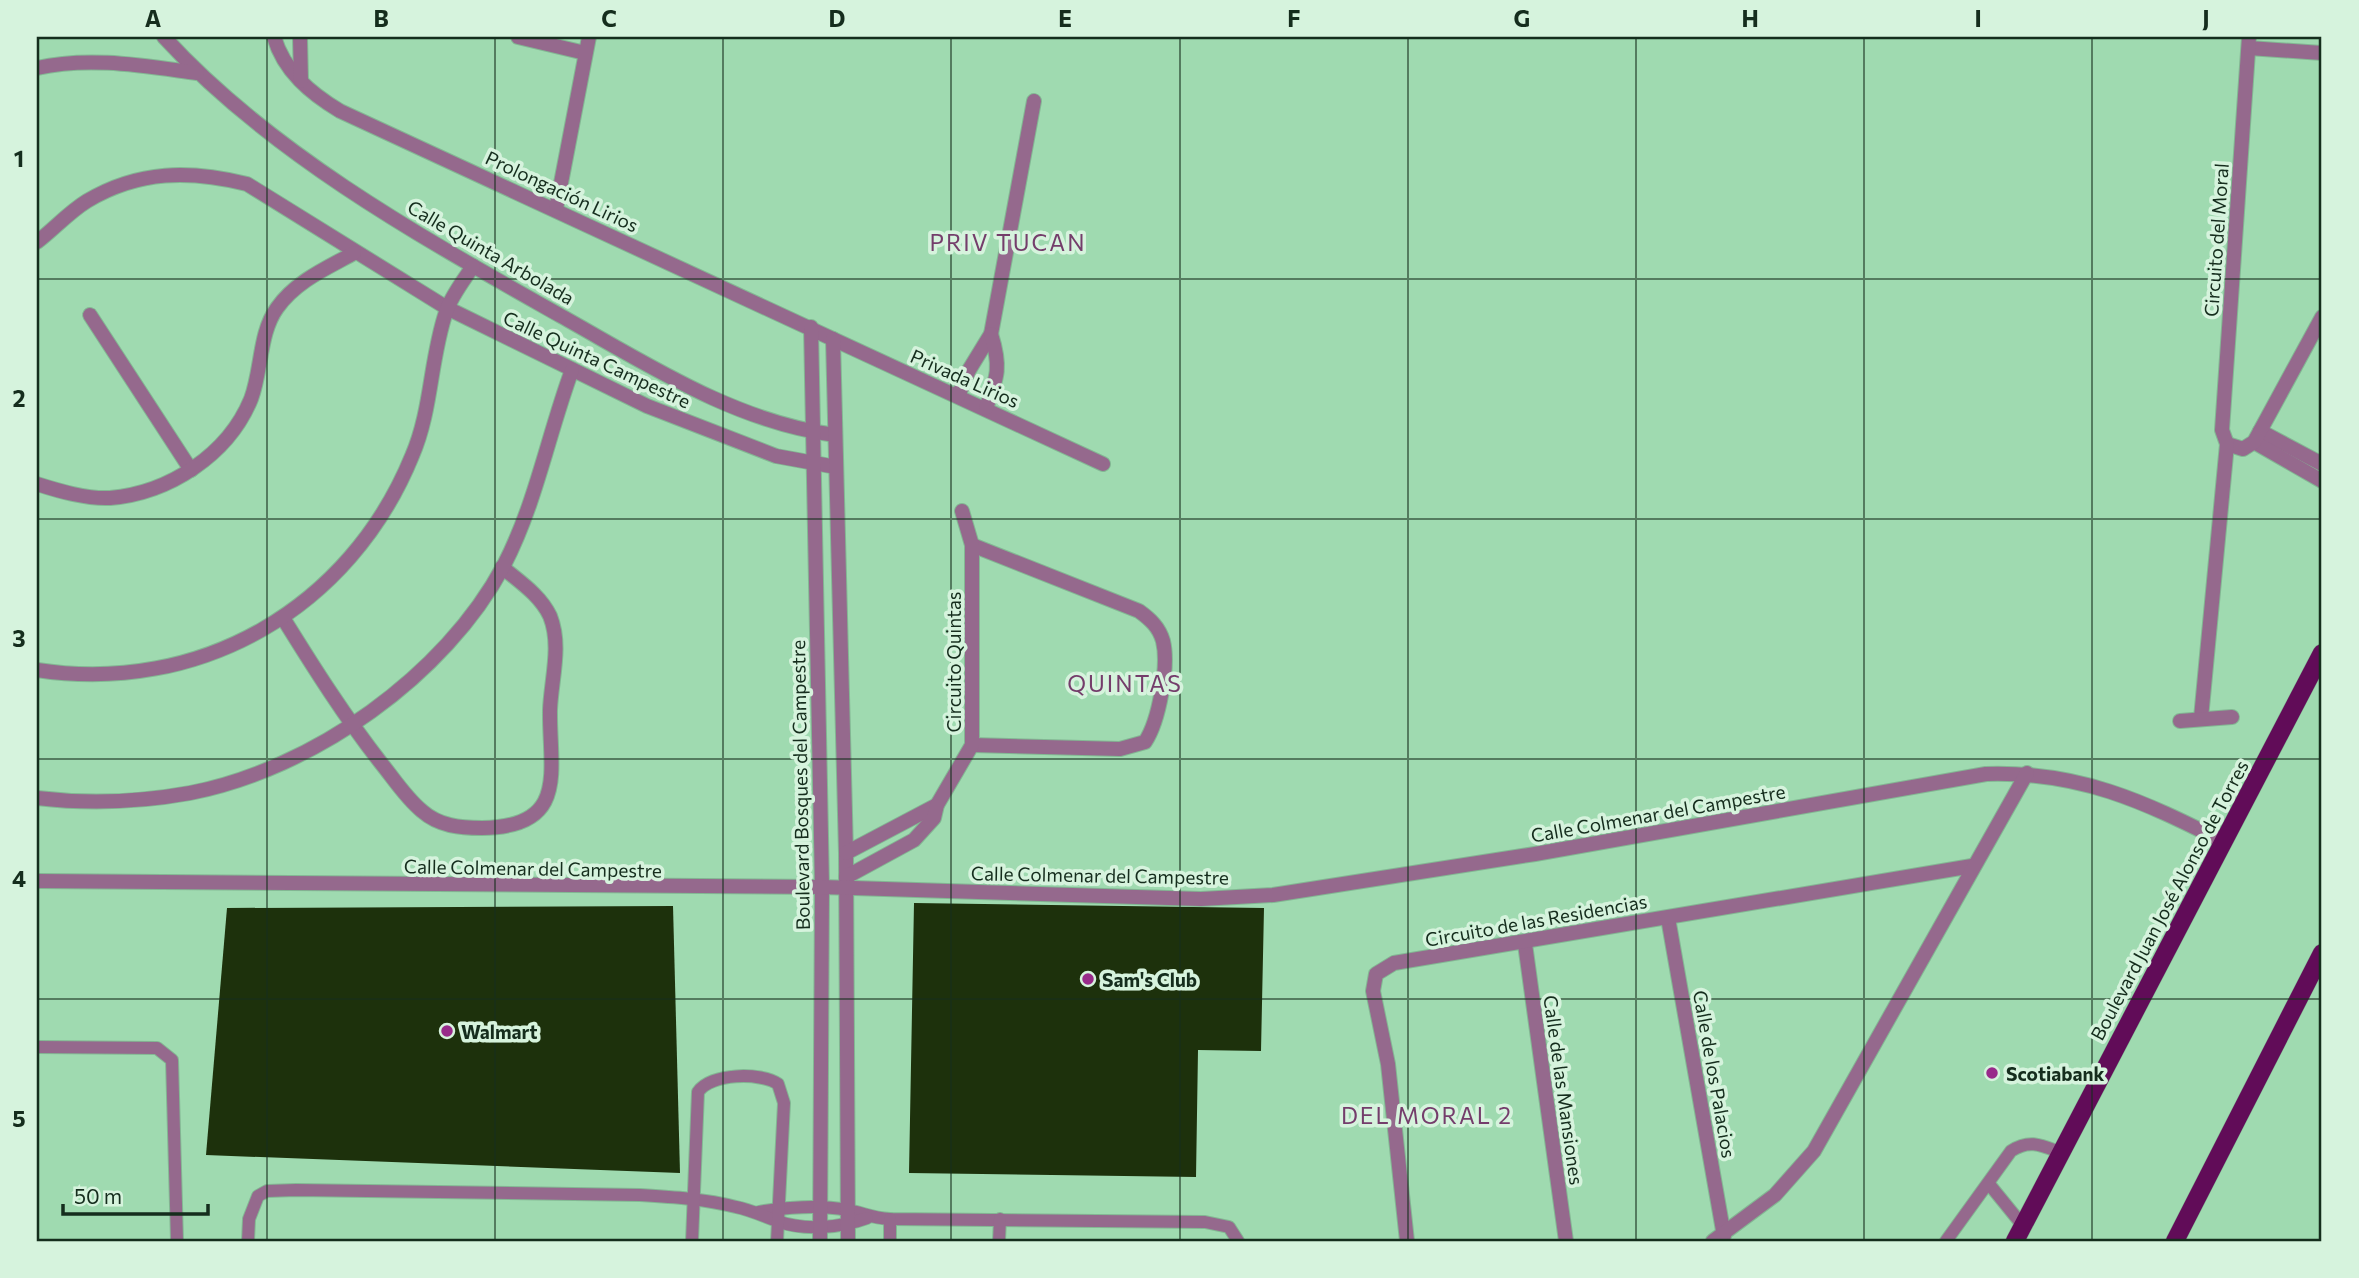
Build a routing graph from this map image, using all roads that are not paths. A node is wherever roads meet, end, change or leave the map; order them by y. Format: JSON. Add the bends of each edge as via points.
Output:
{"nodes":[{"id":1,"x":164,"y":37,"type":"edge"},
{"id":2,"x":274,"y":37,"type":"edge"},
{"id":3,"x":300,"y":37,"type":"edge"},
{"id":4,"x":518,"y":37,"type":"edge"},
{"id":5,"x":589,"y":37,"type":"edge"},
{"id":6,"x":2249,"y":42,"type":"edge"},
{"id":7,"x":585,"y":53,"type":"junction"},
{"id":8,"x":2322,"y":53,"type":"edge"},
{"id":9,"x":37,"y":68,"type":"edge"},
{"id":10,"x":197,"y":73,"type":"junction"},
{"id":11,"x":301,"y":81,"type":"junction"},
{"id":12,"x":1034,"y":101,"type":"dead end"},
{"id":13,"x":556,"y":209,"type":"junction"},
{"id":14,"x":37,"y":242,"type":"edge"},
{"id":15,"x":354,"y":253,"type":"junction"},
{"id":16,"x":473,"y":266,"type":"junction"},
{"id":17,"x":447,"y":308,"type":"junction"},
{"id":18,"x":90,"y":315,"type":"dead end"},
{"id":19,"x":2322,"y":317,"type":"edge"},
{"id":20,"x":811,"y":327,"type":"junction"},
{"id":21,"x":991,"y":334,"type":"junction"},
{"id":22,"x":833,"y":338,"type":"junction"},
{"id":23,"x":572,"y":370,"type":"junction"},
{"id":24,"x":958,"y":396,"type":"junction"},
{"id":25,"x":986,"y":408,"type":"junction"},
{"id":26,"x":813,"y":432,"type":"junction"},
{"id":27,"x":835,"y":435,"type":"junction"},
{"id":28,"x":2257,"y":437,"type":"junction"},
{"id":29,"x":2227,"y":444,"type":"junction"},
{"id":30,"x":814,"y":464,"type":"junction"},
{"id":31,"x":1103,"y":464,"type":"dead end"},
{"id":32,"x":2322,"y":464,"type":"edge"},
{"id":33,"x":836,"y":467,"type":"junction"},
{"id":34,"x":191,"y":470,"type":"junction"},
{"id":35,"x":2322,"y":481,"type":"edge"},
{"id":36,"x":37,"y":484,"type":"edge"},
{"id":37,"x":962,"y":511,"type":"dead end"},
{"id":38,"x":972,"y":545,"type":"junction"},
{"id":39,"x":502,"y":567,"type":"junction"},
{"id":40,"x":283,"y":618,"type":"junction"},
{"id":41,"x":2322,"y":653,"type":"edge"},
{"id":42,"x":37,"y":670,"type":"edge"},
{"id":43,"x":2232,"y":717,"type":"dead end"},
{"id":44,"x":2201,"y":718,"type":"junction"},
{"id":45,"x":2180,"y":721,"type":"dead end"},
{"id":46,"x":351,"y":725,"type":"junction"},
{"id":47,"x":972,"y":745,"type":"junction"},
{"id":48,"x":2027,"y":773,"type":"junction"},
{"id":49,"x":37,"y":799,"type":"edge"},
{"id":50,"x":937,"y":805,"type":"junction"},
{"id":51,"x":2224,"y":842,"type":"junction"},
{"id":52,"x":846,"y":853,"type":"junction"},
{"id":53,"x":1972,"y":866,"type":"junction"},
{"id":54,"x":37,"y":881,"type":"edge"},
{"id":55,"x":846,"y":882,"type":"junction"},
{"id":56,"x":822,"y":887,"type":"junction"},
{"id":57,"x":1668,"y":918,"type":"junction"},
{"id":58,"x":1525,"y":944,"type":"junction"},
{"id":59,"x":2322,"y":953,"type":"edge"},
{"id":60,"x":37,"y":1048,"type":"edge"},
{"id":61,"x":2059,"y":1152,"type":"junction"},
{"id":62,"x":1989,"y":1184,"type":"junction"},
{"id":63,"x":695,"y":1199,"type":"junction"},
{"id":64,"x":779,"y":1208,"type":"junction"},
{"id":65,"x":821,"y":1209,"type":"junction"},
{"id":66,"x":758,"y":1212,"type":"junction"},
{"id":67,"x":848,"y":1218,"type":"junction"},
{"id":68,"x":890,"y":1219,"type":"junction"},
{"id":69,"x":1000,"y":1219,"type":"junction"},
{"id":70,"x":778,"y":1222,"type":"junction"},
{"id":71,"x":820,"y":1234,"type":"edge"},
{"id":72,"x":2019,"y":1234,"type":"edge"},
{"id":73,"x":1718,"y":1239,"type":"edge"},
{"id":74,"x":177,"y":1241,"type":"edge"},
{"id":75,"x":248,"y":1241,"type":"edge"},
{"id":76,"x":692,"y":1241,"type":"edge"},
{"id":77,"x":777,"y":1241,"type":"edge"},
{"id":78,"x":848,"y":1241,"type":"edge"},
{"id":79,"x":890,"y":1241,"type":"edge"},
{"id":80,"x":999,"y":1241,"type":"edge"},
{"id":81,"x":1238,"y":1241,"type":"edge"},
{"id":82,"x":1407,"y":1241,"type":"edge"},
{"id":83,"x":1566,"y":1241,"type":"edge"},
{"id":84,"x":1946,"y":1241,"type":"edge"},
{"id":85,"x":2175,"y":1241,"type":"edge"}],
"edges":[{"from":1,"to":10,"type":"street","name":"Calle Quinta Arbolada"},
{"from":2,"to":11,"type":"street","name":"Prolongación Lirios","via":[[284,63]]},
{"from":3,"to":11,"type":"street"},
{"from":4,"to":7,"type":"street"},
{"from":5,"to":7,"type":"street"},
{"from":6,"to":8,"type":"street"},
{"from":6,"to":29,"type":"street","name":"Circuito del Moral","via":[[2222,430]]},
{"from":7,"to":13,"type":"street"},
{"from":9,"to":10,"type":"street","via":[[75,62],[120,63]]},
{"from":10,"to":16,"type":"street","name":"Calle Quinta Arbolada","via":[[346,188]]},
{"from":11,"to":13,"type":"street","name":"Prolongación Lirios","via":[[340,111]]},
{"from":12,"to":21,"type":"street"},
{"from":13,"to":20,"type":"street","name":"Prolongación Lirios"},
{"from":14,"to":15,"type":"street","name":"Calle Quinta Campestre","via":[[86,202],[108,191],[131,180],[177,173],[247,184]]},
{"from":15,"to":17,"type":"street","name":"Calle Quinta Campestre"},
{"from":15,"to":34,"type":"street","via":[[288,293],[265,335],[251,399],[241,419]]},
{"from":16,"to":17,"type":"street"},
{"from":16,"to":26,"type":"street","name":"Calle Quinta Arbolada","via":[[703,393],[754,416]]},
{"from":17,"to":23,"type":"street","name":"Calle Quinta Campestre"},
{"from":17,"to":40,"type":"street","via":[[425,416],[390,505],[357,553],[316,594]]},
{"from":18,"to":34,"type":"street"},
{"from":19,"to":28,"type":"street"},
{"from":20,"to":22,"type":"street","name":"Privada Lirios"},
{"from":20,"to":26,"type":"street","name":"Boulevard Bosques del Campestre"},
{"from":21,"to":24,"type":"street"},
{"from":21,"to":25,"type":"street","via":[[999,360],[998,376]]},
{"from":22,"to":24,"type":"street","name":"Privada Lirios"},
{"from":22,"to":27,"type":"street"},
{"from":23,"to":30,"type":"street","name":"Calle Quinta Campestre","via":[[728,439]]},
{"from":23,"to":39,"type":"street","via":[[526,519]]},
{"from":24,"to":25,"type":"street","name":"Privada Lirios"},
{"from":25,"to":31,"type":"street","name":"Privada Lirios"},
{"from":26,"to":27,"type":"street","name":"Calle Quinta Arbolada"},
{"from":26,"to":30,"type":"street","name":"Boulevard Bosques del Campestre"},
{"from":27,"to":33,"type":"street"},
{"from":28,"to":29,"type":"street","via":[[2243,449]]},
{"from":28,"to":32,"type":"street"},
{"from":28,"to":35,"type":"street"},
{"from":29,"to":44,"type":"street","name":"Circuito del Moral"},
{"from":30,"to":33,"type":"street","name":"Calle Quinta Campestre"},
{"from":30,"to":56,"type":"street","name":"Boulevard Bosques del Campestre"},
{"from":33,"to":52,"type":"street"},
{"from":34,"to":36,"type":"street","via":[[157,488],[107,498]]},
{"from":37,"to":38,"type":"street","name":"Circuito Quintas"},
{"from":38,"to":47,"type":"street","name":"Circuito Quintas"},
{"from":38,"to":47,"type":"street","via":[[1139,611],[1160,632],[1164,654],[1158,714],[1144,743],[1119,749]]},
{"from":39,"to":46,"type":"street","via":[[442,650],[402,688]]},
{"from":39,"to":46,"type":"street","via":[[539,598],[555,631],[550,710],[554,776],[541,808],[500,828],[442,824],[404,793]]},
{"from":40,"to":42,"type":"street","via":[[242,641],[157,667],[107,675]]},
{"from":40,"to":46,"type":"street"},
{"from":41,"to":51,"type":"main road","name":"Boulevard Juan José Alonso de Torres"},
{"from":43,"to":44,"type":"street"},
{"from":44,"to":45,"type":"street"},
{"from":46,"to":49,"type":"street","via":[[256,773],[192,793],[133,800]]},
{"from":47,"to":50,"type":"street","name":"Circuito Quintas"},
{"from":48,"to":51,"type":"street","name":"Calle Colmenar del Campestre","via":[[2118,792]]},
{"from":48,"to":53,"type":"street"},
{"from":48,"to":55,"type":"street","name":"Calle Colmenar del Campestre","via":[[1986,774],[1273,895],[1201,899]]},
{"from":50,"to":52,"type":"street"},
{"from":50,"to":55,"type":"street","name":"Circuito Quintas","via":[[934,818],[914,840]]},
{"from":51,"to":61,"type":"main road","name":"Boulevard Juan José Alonso de Torres"},
{"from":52,"to":55,"type":"street"},
{"from":53,"to":57,"type":"street","name":"Circuito de las Residencias"},
{"from":53,"to":73,"type":"street","via":[[1814,1151],[1775,1195]]},
{"from":54,"to":56,"type":"street","name":"Calle Colmenar del Campestre"},
{"from":55,"to":56,"type":"street","name":"Calle Colmenar del Campestre"},
{"from":55,"to":67,"type":"street"},
{"from":56,"to":65,"type":"street","name":"Boulevard Bosques del Campestre"},
{"from":57,"to":58,"type":"street","name":"Circuito de las Residencias"},
{"from":57,"to":73,"type":"street","name":"Calle de los Palacios"},
{"from":58,"to":82,"type":"street","name":"Circuito de las Residencias","via":[[1394,963],[1376,974],[1373,991],[1388,1064]]},
{"from":58,"to":83,"type":"street","name":"Calle de las Mansiones"},
{"from":59,"to":85,"type":"main road"},
{"from":60,"to":74,"type":"lane","via":[[157,1048],[172,1059]]},
{"from":61,"to":62,"type":"lane","via":[[2037,1143],[2020,1145]]},
{"from":61,"to":72,"type":"main road","name":"Boulevard Juan José Alonso de Torres"},
{"from":62,"to":72,"type":"lane"},
{"from":62,"to":84,"type":"lane"},
{"from":63,"to":64,"type":"lane","via":[[698,1092],[712,1080],[761,1077],[778,1084],[783,1092]]},
{"from":63,"to":66,"type":"lane"},
{"from":63,"to":75,"type":"lane","via":[[267,1191],[253,1204]]},
{"from":63,"to":76,"type":"lane"},
{"from":64,"to":65,"type":"lane"},
{"from":64,"to":66,"type":"lane"},
{"from":64,"to":70,"type":"lane"},
{"from":65,"to":67,"type":"lane"},
{"from":65,"to":71,"type":"street","name":"Boulevard Bosques del Campestre"},
{"from":66,"to":70,"type":"lane"},
{"from":67,"to":68,"type":"lane"},
{"from":67,"to":71,"type":"lane"},
{"from":67,"to":78,"type":"street"},
{"from":68,"to":69,"type":"lane"},
{"from":68,"to":79,"type":"lane"},
{"from":69,"to":80,"type":"lane"},
{"from":69,"to":81,"type":"lane","via":[[1205,1222],[1229,1227]]},
{"from":70,"to":71,"type":"lane"},
{"from":70,"to":77,"type":"lane"}]}
